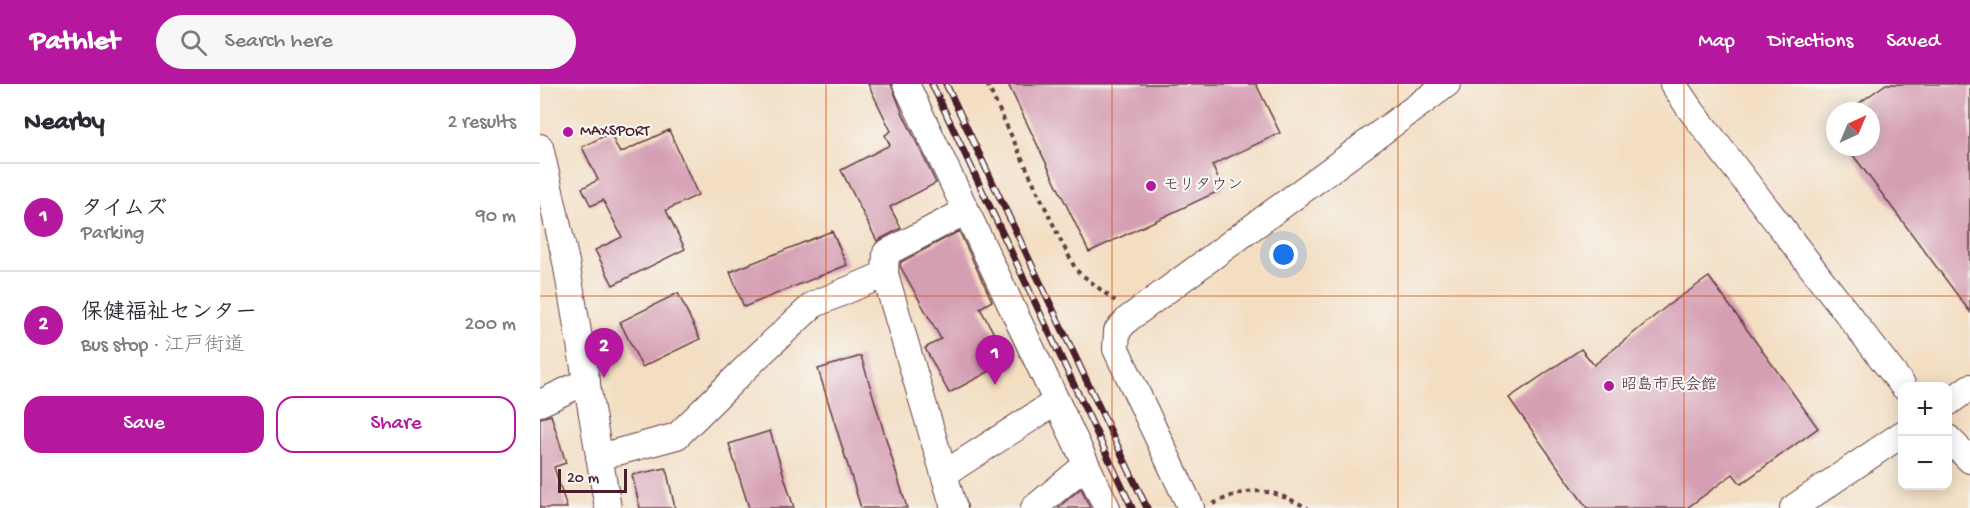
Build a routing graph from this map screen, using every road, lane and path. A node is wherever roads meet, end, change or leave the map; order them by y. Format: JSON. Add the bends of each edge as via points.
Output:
{"nodes":[{"id":1,"x":906,"y":84,"type":"edge"},
{"id":2,"x":987,"y":84,"type":"edge"},
{"id":3,"x":1448,"y":84,"type":"edge"},
{"id":4,"x":1673,"y":84,"type":"edge"},
{"id":5,"x":540,"y":147,"type":"edge"},
{"id":6,"x":966,"y":211,"type":"junction"},
{"id":7,"x":885,"y":274,"type":"junction"},
{"id":8,"x":1128,"y":319,"type":"junction"},
{"id":9,"x":588,"y":381,"type":"junction"},
{"id":10,"x":1899,"y":382,"type":"edge"},
{"id":11,"x":1970,"y":387,"type":"edge"},
{"id":12,"x":1952,"y":400,"type":"edge"},
{"id":13,"x":1056,"y":402,"type":"junction"},
{"id":14,"x":540,"y":403,"type":"edge"},
{"id":15,"x":1899,"y":436,"type":"edge"},
{"id":16,"x":1952,"y":443,"type":"edge"},
{"id":17,"x":599,"y":457,"type":"junction"},
{"id":18,"x":1970,"y":460,"type":"edge"},
{"id":19,"x":1086,"y":465,"type":"junction"},
{"id":20,"x":944,"y":474,"type":"junction"},
{"id":21,"x":608,"y":508,"type":"edge"},
{"id":22,"x":954,"y":508,"type":"edge"},
{"id":23,"x":1034,"y":508,"type":"edge"},
{"id":24,"x":1107,"y":508,"type":"edge"},
{"id":25,"x":1191,"y":508,"type":"edge"},
{"id":26,"x":1206,"y":508,"type":"edge"},
{"id":27,"x":1308,"y":508,"type":"edge"},
{"id":28,"x":1793,"y":508,"type":"edge"}],
"edges":[{"from":1,"to":6,"type":"street"},
{"from":2,"to":8,"type":"path","via":[[1076,270],[1116,302]]},
{"from":3,"to":8,"type":"street"},
{"from":4,"to":10,"type":"street"},
{"from":5,"to":9,"type":"street"},
{"from":6,"to":7,"type":"street","via":[[886,253]]},
{"from":6,"to":13,"type":"street"},
{"from":7,"to":17,"type":"street","via":[[813,305],[677,436]]},
{"from":7,"to":20,"type":"street"},
{"from":8,"to":25,"type":"street","via":[[1118,331],[1116,348]]},
{"from":9,"to":14,"type":"street"},
{"from":9,"to":17,"type":"street"},
{"from":11,"to":12,"type":"street"},
{"from":13,"to":19,"type":"street"},
{"from":13,"to":20,"type":"street"},
{"from":15,"to":28,"type":"street"},
{"from":16,"to":18,"type":"street"},
{"from":17,"to":21,"type":"street"},
{"from":19,"to":23,"type":"street"},
{"from":19,"to":24,"type":"street"},
{"from":20,"to":22,"type":"street"},
{"from":26,"to":27,"type":"path","via":[[1229,496],[1257,490],[1280,494]]}]}
